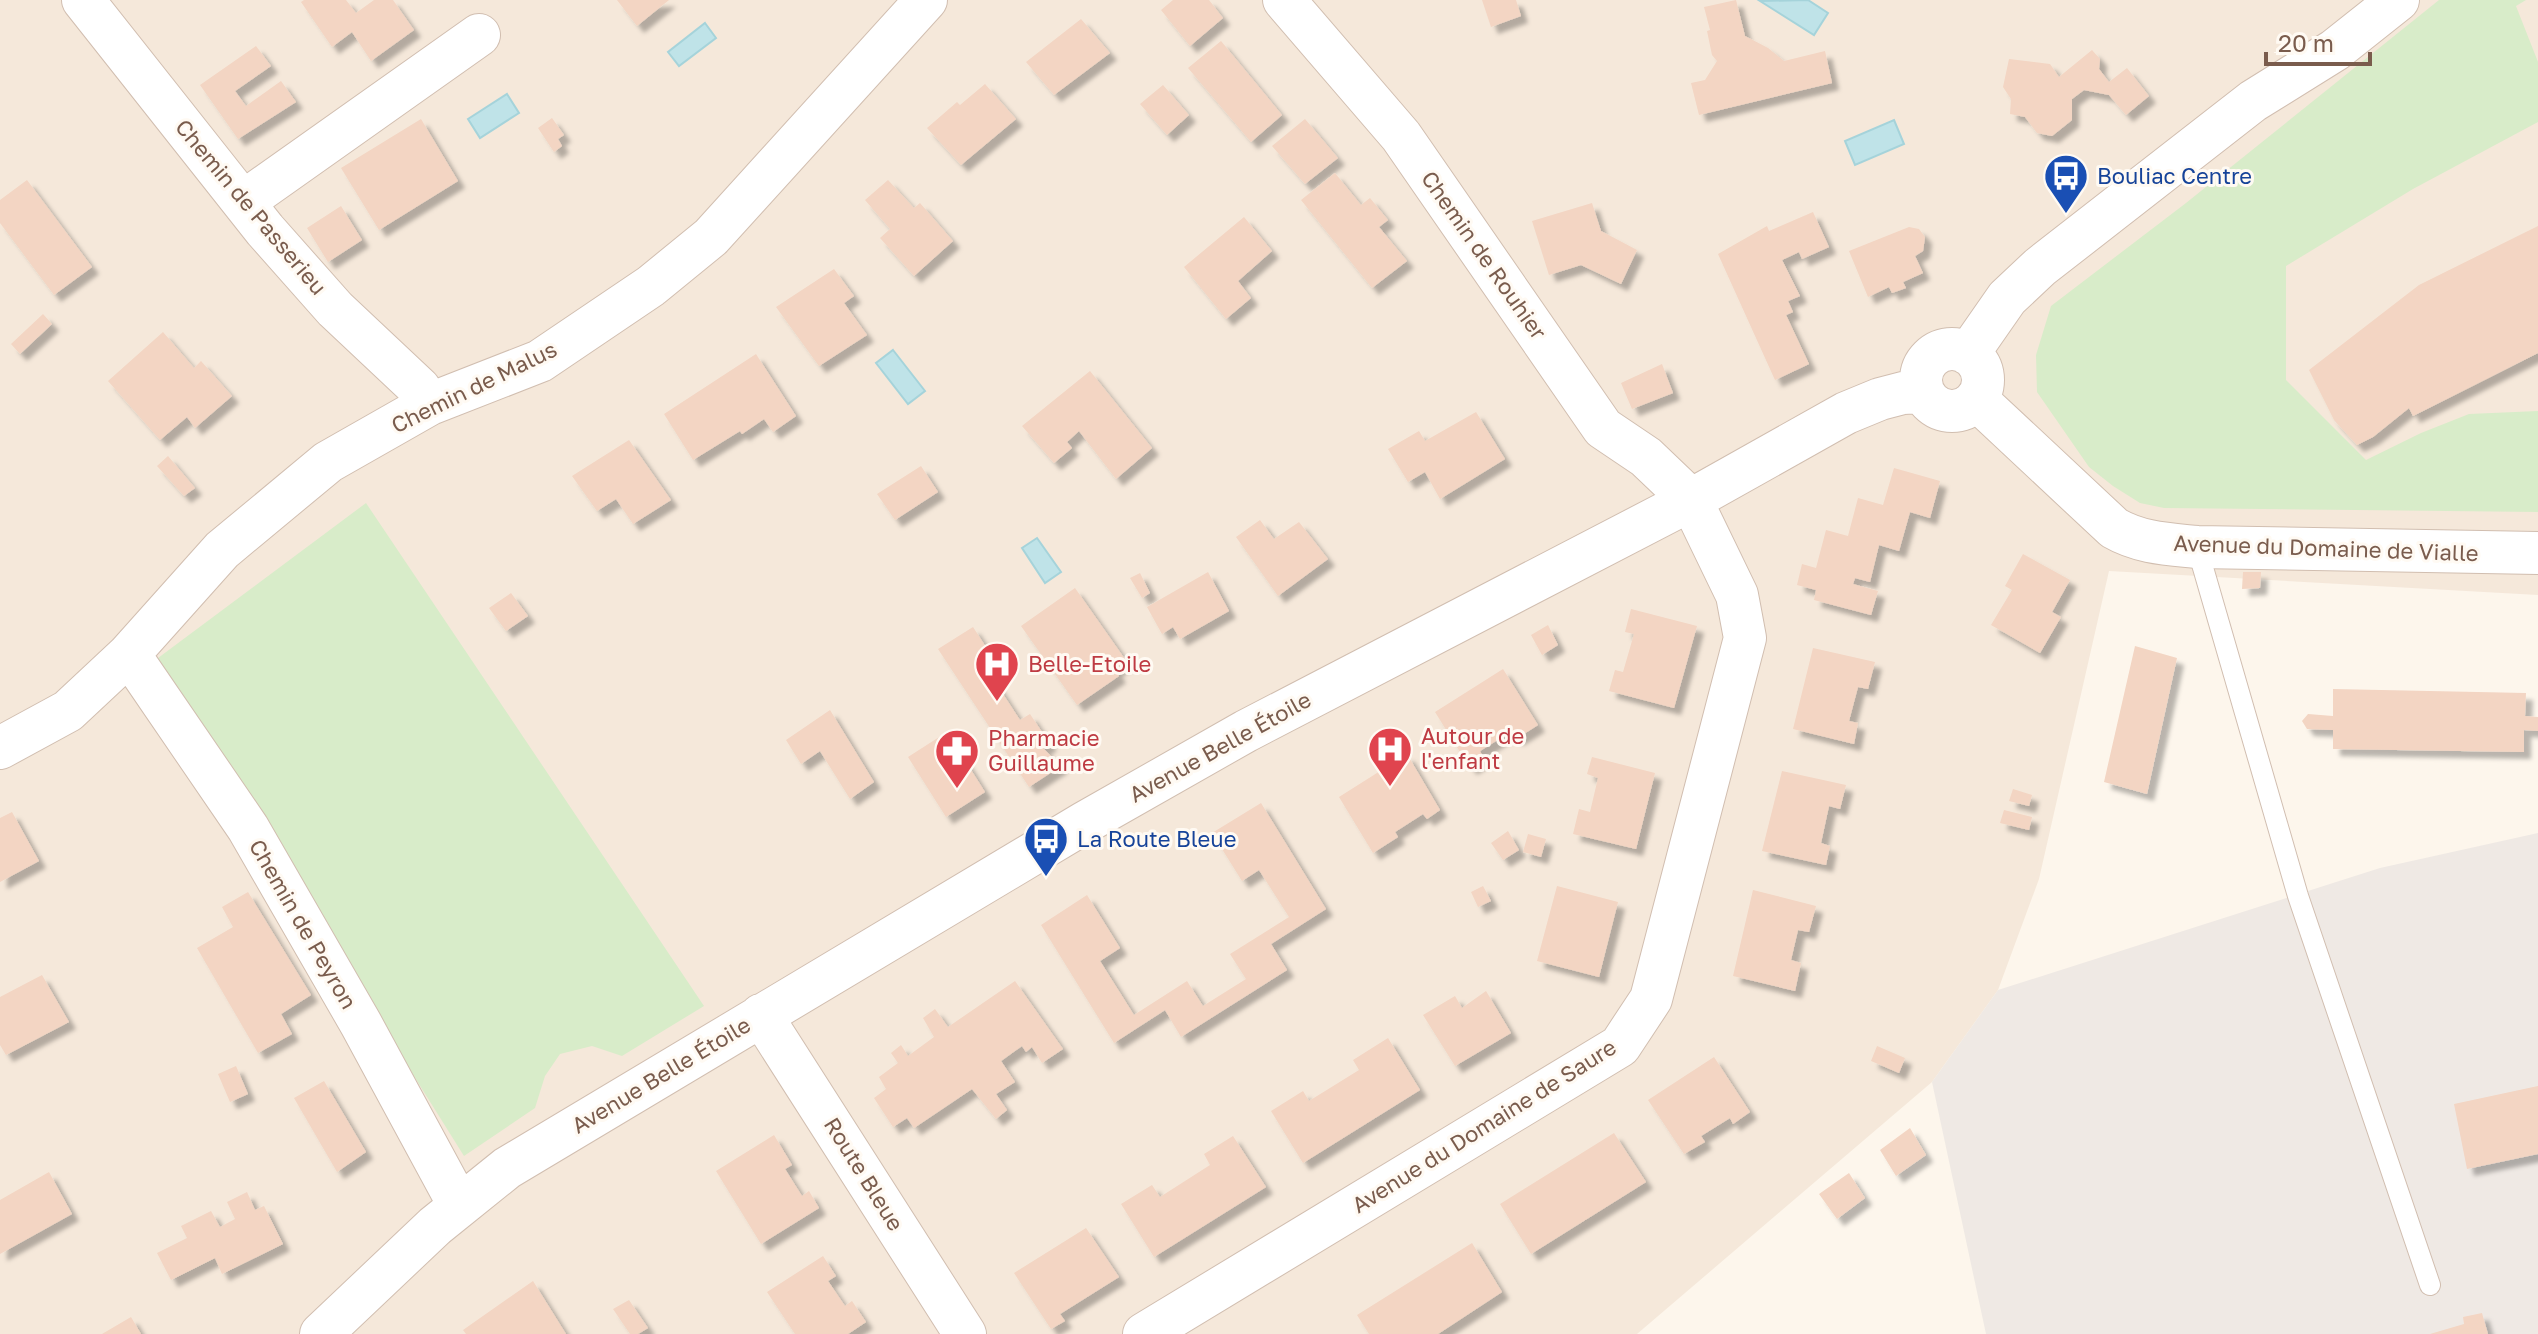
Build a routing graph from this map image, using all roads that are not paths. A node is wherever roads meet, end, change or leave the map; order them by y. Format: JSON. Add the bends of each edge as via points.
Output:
{"nodes":[{"id":1,"x":83,"y":0,"type":"edge"},
{"id":2,"x":926,"y":0,"type":"edge"},
{"id":3,"x":1284,"y":0,"type":"edge"},
{"id":4,"x":2398,"y":0,"type":"edge"},
{"id":5,"x":479,"y":35,"type":"dead end"},
{"id":6,"x":243,"y":202,"type":"junction"},
{"id":7,"x":1968,"y":354,"type":"junction"},
{"id":8,"x":1923,"y":392,"type":"junction"},
{"id":9,"x":1976,"y":399,"type":"junction"},
{"id":10,"x":430,"y":404,"type":"junction"},
{"id":11,"x":1691,"y":500,"type":"junction"},
{"id":12,"x":2197,"y":547,"type":"junction"},
{"id":13,"x":2538,"y":553,"type":"edge"},
{"id":14,"x":129,"y":654,"type":"junction"},
{"id":15,"x":0,"y":748,"type":"edge"},
{"id":16,"x":761,"y":1015,"type":"junction"},
{"id":17,"x":459,"y":1205,"type":"junction"},
{"id":18,"x":2430,"y":1285,"type":"dead end"},
{"id":19,"x":321,"y":1334,"type":"edge"},
{"id":20,"x":965,"y":1334,"type":"edge"},
{"id":21,"x":1144,"y":1334,"type":"edge"}],
"edges":[{"from":1,"to":6,"type":"street","name":"Chemin de Passerieu"},
{"from":2,"to":10,"type":"street","name":"Chemin de Malus","via":[[711,237],[651,286],[540,361]]},
{"from":3,"to":11,"type":"street","name":"Chemin de Rouhier","via":[[1401,136],[1603,428],[1646,457]]},
{"from":4,"to":7,"type":"street","via":[[2335,50],[2253,101],[2040,267],[2007,298]]},
{"from":5,"to":6,"type":"street"},
{"from":6,"to":10,"type":"street","name":"Chemin de Passerieu","via":[[335,309]]},
{"from":7,"to":8,"type":"street","via":[[1949,349],[1932,356],[1921,372]]},
{"from":7,"to":9,"type":"street","via":[[1982,375]]},
{"from":8,"to":9,"type":"street","via":[[1943,410],[1961,410]]},
{"from":8,"to":11,"type":"street","name":"Avenue Belle Étoile","via":[[1880,399],[1846,413]]},
{"from":9,"to":12,"type":"street","name":"Avenue du Domaine de Vialle","via":[[2114,528],[2147,542]]},
{"from":10,"to":14,"type":"street","name":"Chemin de Malus","via":[[328,462],[222,550]]},
{"from":11,"to":16,"type":"street","name":"Avenue Belle Étoile","via":[[1246,731]]},
{"from":11,"to":21,"type":"street","name":"Avenue du Domaine de Saure","via":[[1737,595],[1745,638],[1651,999],[1620,1046]]},
{"from":12,"to":13,"type":"street","name":"Avenue du Domaine de Vialle"},
{"from":12,"to":18,"type":"lane","via":[[2298,896]]},
{"from":14,"to":15,"type":"street","name":"Chemin de Malus","via":[[68,711]]},
{"from":14,"to":17,"type":"street","name":"Chemin de Peyron","via":[[248,828]]},
{"from":16,"to":17,"type":"street","name":"Avenue Belle Étoile","via":[[507,1168]]},
{"from":16,"to":20,"type":"street","name":"Route Bleue"},
{"from":17,"to":19,"type":"street","name":"Avenue Belle Étoile"}]}
